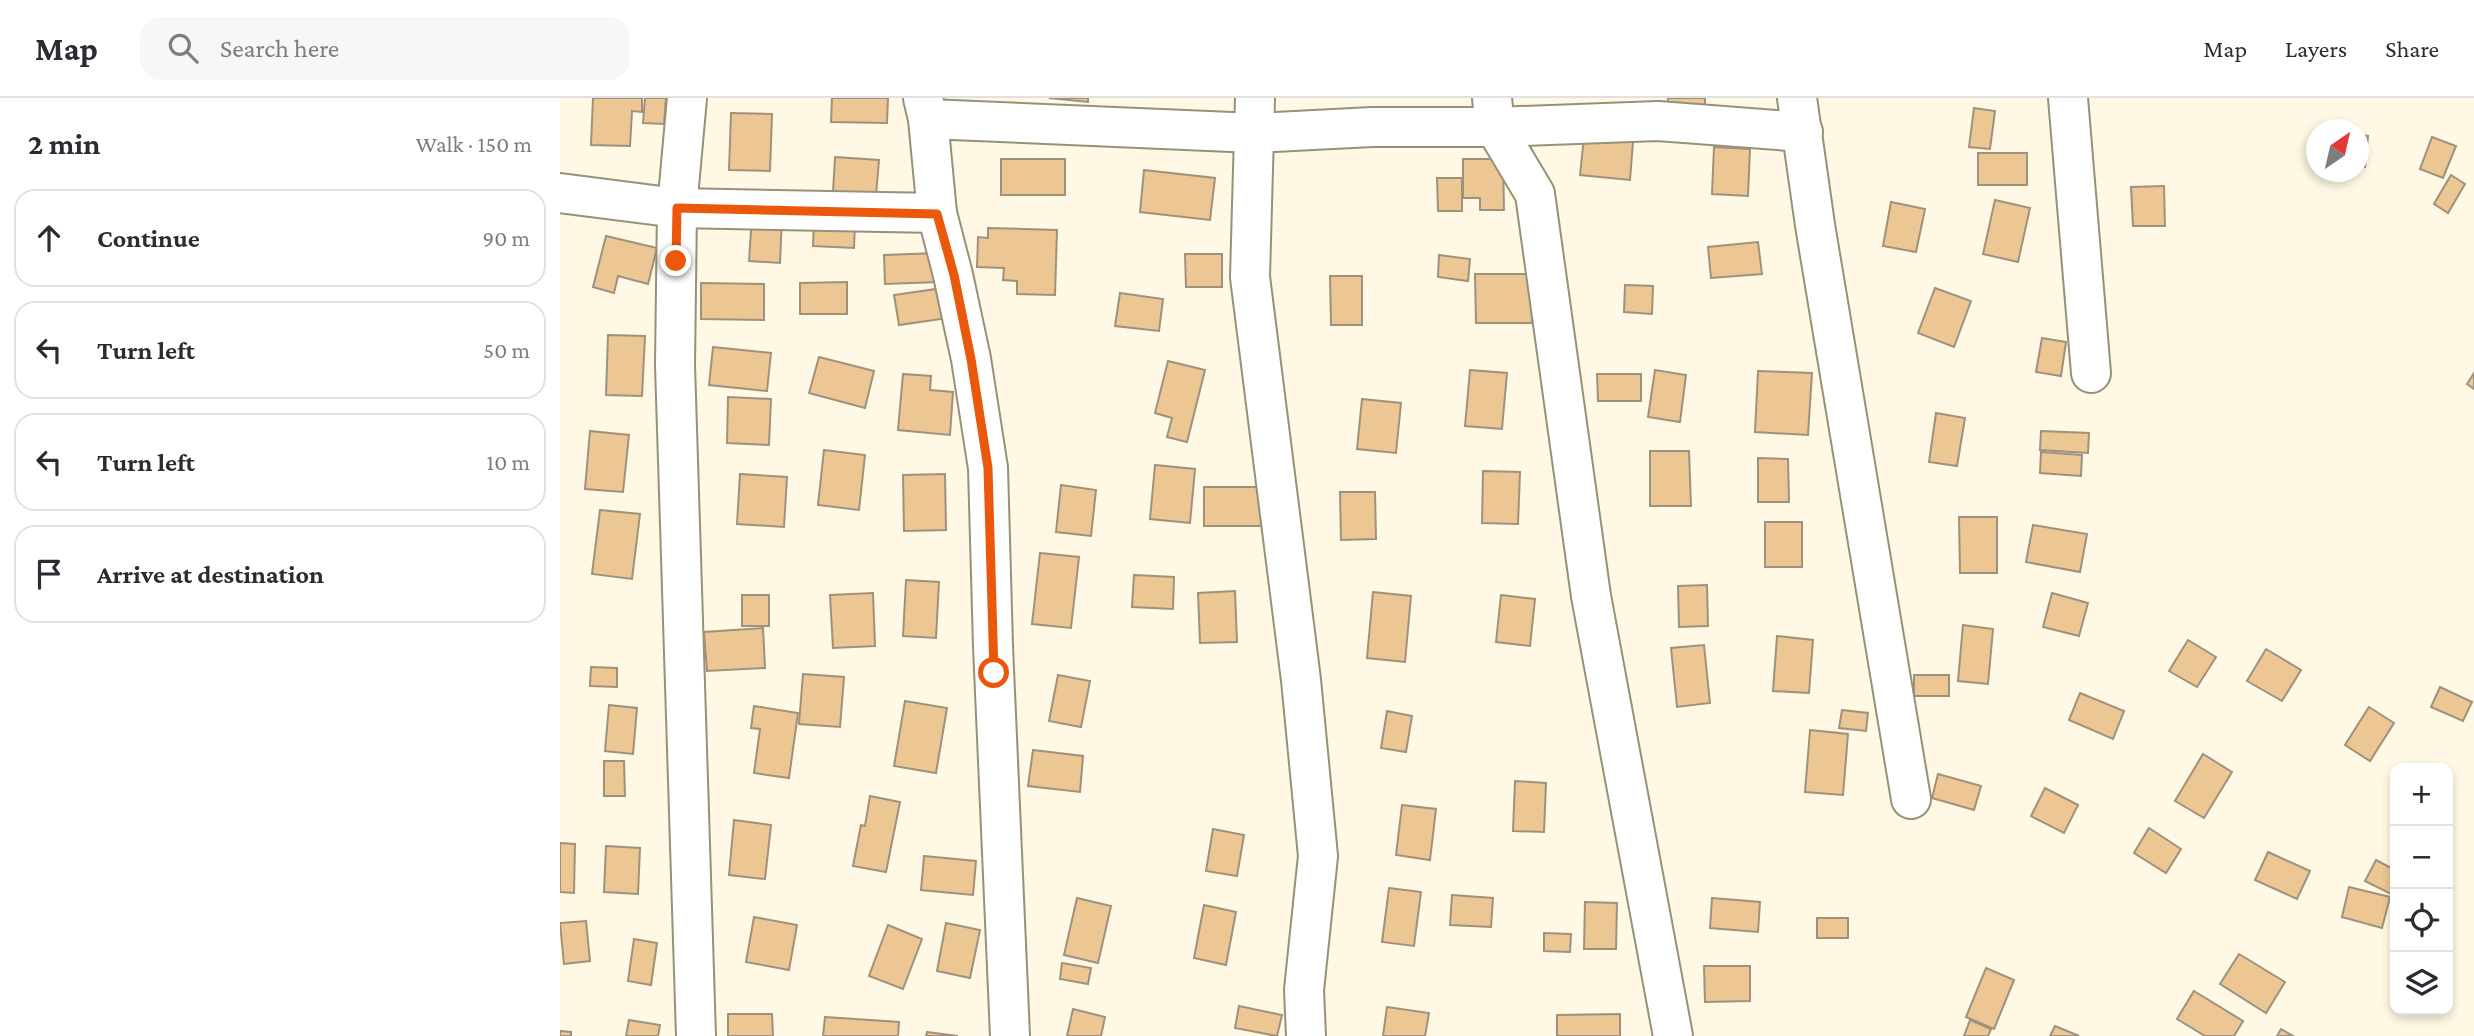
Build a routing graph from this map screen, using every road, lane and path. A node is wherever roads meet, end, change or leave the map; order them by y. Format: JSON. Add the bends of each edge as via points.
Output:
{"nodes":[{"id":1,"x":687,"y":98,"type":"edge"},
{"id":2,"x":2068,"y":98,"type":"edge"},
{"id":3,"x":925,"y":108,"type":"edge"},
{"id":4,"x":1494,"y":112,"type":"edge"},
{"id":5,"x":1800,"y":115,"type":"edge"},
{"id":6,"x":1255,"y":116,"type":"edge"},
{"id":7,"x":560,"y":193,"type":"edge"},
{"id":8,"x":677,"y":208,"type":"junction"},
{"id":9,"x":937,"y":214,"type":"junction"},
{"id":10,"x":2091,"y":373,"type":"dead end"},
{"id":11,"x":1911,"y":799,"type":"dead end"},
{"id":12,"x":696,"y":1036,"type":"edge"},
{"id":13,"x":1010,"y":1036,"type":"edge"},
{"id":14,"x":1307,"y":1036,"type":"edge"},
{"id":15,"x":1673,"y":1036,"type":"edge"}],
"edges":[{"from":1,"to":8,"type":"street"},
{"from":2,"to":10,"type":"street"},
{"from":3,"to":6,"type":"street"},
{"from":3,"to":9,"type":"street"},
{"from":4,"to":5,"type":"street","via":[[1658,121]]},
{"from":4,"to":6,"type":"street","via":[[1372,127]]},
{"from":4,"to":15,"type":"street","via":[[1535,194],[1591,596]]},
{"from":5,"to":11,"type":"street"},
{"from":6,"to":14,"type":"street","via":[[1250,277],[1301,680],[1318,856],[1304,990]]},
{"from":7,"to":8,"type":"street"},
{"from":8,"to":9,"type":"street"},
{"from":8,"to":12,"type":"street","via":[[675,365]]},
{"from":9,"to":13,"type":"street","via":[[971,359],[988,468]]}]}
